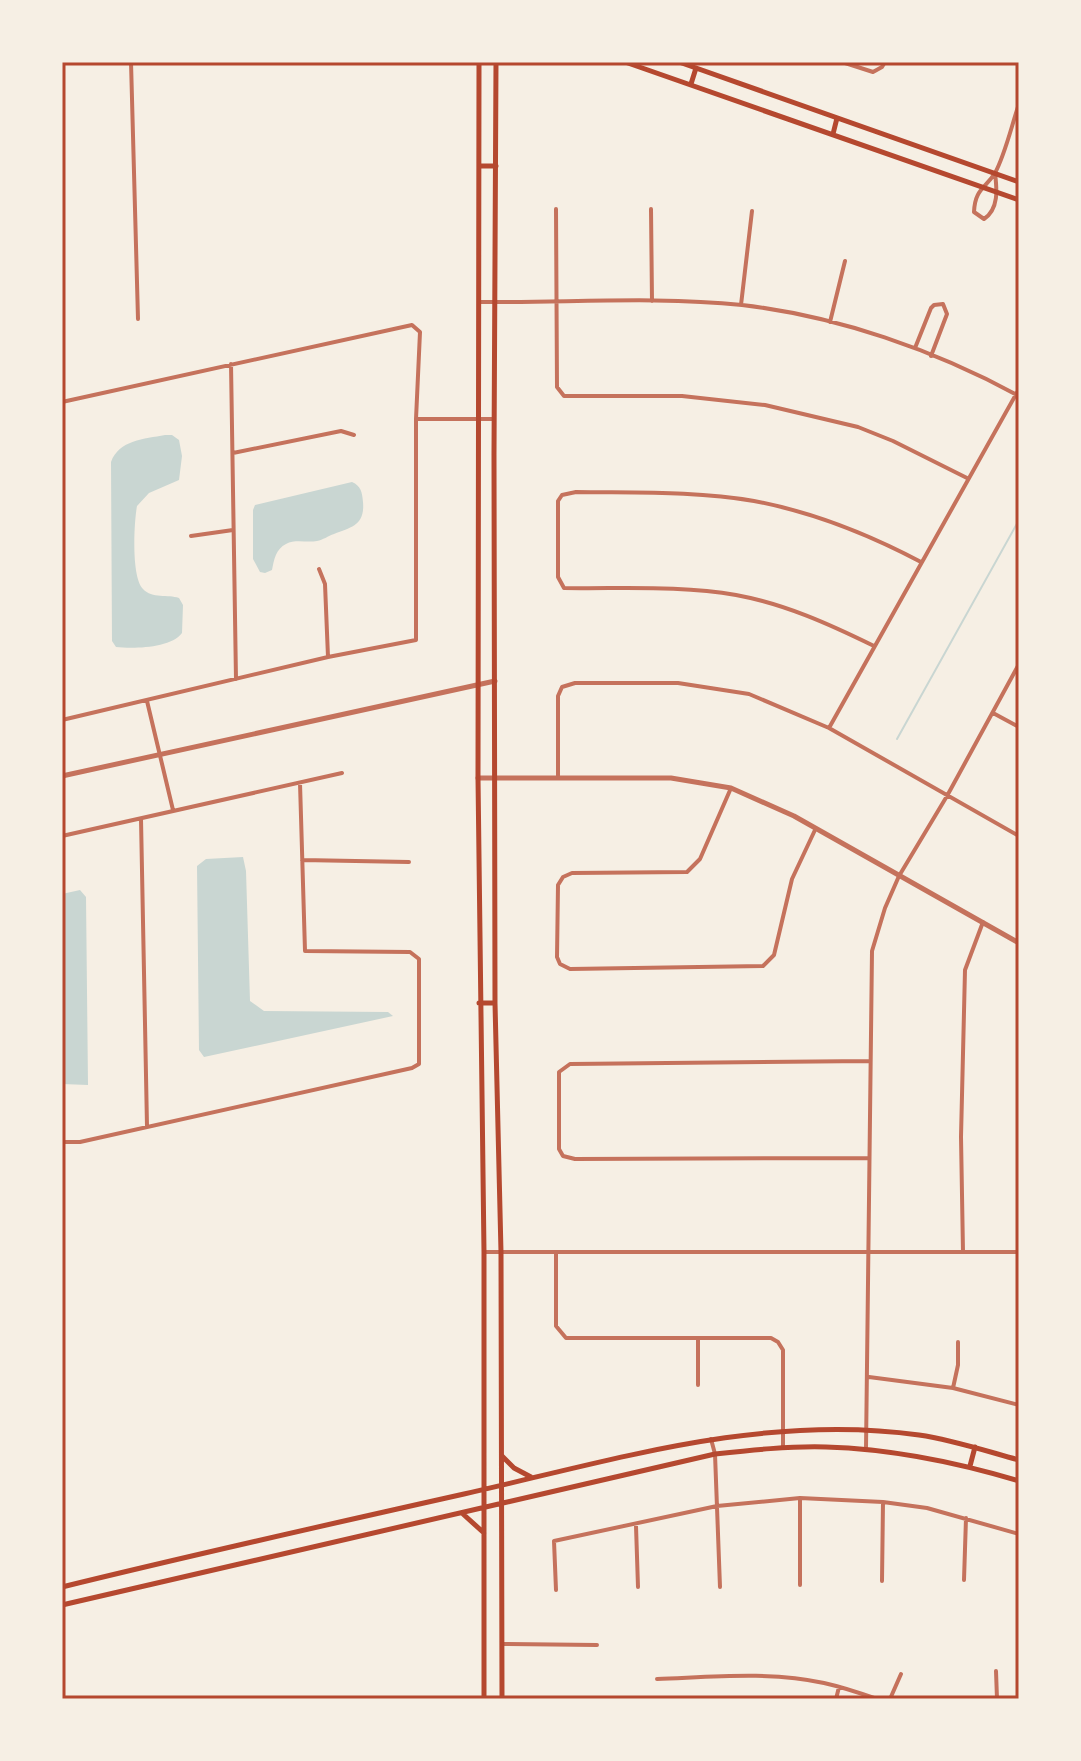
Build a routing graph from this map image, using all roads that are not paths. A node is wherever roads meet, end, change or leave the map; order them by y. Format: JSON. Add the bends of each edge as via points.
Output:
{"nodes":[{"id":1,"x":131,"y":62,"type":"edge"},
{"id":2,"x":479,"y":62,"type":"edge"},
{"id":3,"x":496,"y":62,"type":"edge"},
{"id":4,"x":625,"y":62,"type":"edge"},
{"id":5,"x":679,"y":62,"type":"edge"},
{"id":6,"x":842,"y":62,"type":"edge"},
{"id":7,"x":885,"y":62,"type":"edge"},
{"id":8,"x":696,"y":68,"type":"junction"},
{"id":9,"x":691,"y":84,"type":"junction"},
{"id":10,"x":1019,"y":104,"type":"edge"},
{"id":11,"x":837,"y":118,"type":"junction"},
{"id":12,"x":833,"y":134,"type":"junction"},
{"id":13,"x":479,"y":166,"type":"junction"},
{"id":14,"x":496,"y":166,"type":"junction"},
{"id":15,"x":995,"y":173,"type":"junction"},
{"id":16,"x":1019,"y":182,"type":"edge"},
{"id":17,"x":981,"y":187,"type":"junction"},
{"id":18,"x":998,"y":192,"type":"junction"},
{"id":19,"x":1019,"y":200,"type":"edge"},
{"id":20,"x":556,"y":209,"type":"dead end"},
{"id":21,"x":651,"y":209,"type":"dead end"},
{"id":22,"x":752,"y":211,"type":"dead end"},
{"id":23,"x":845,"y":261,"type":"dead end"},
{"id":24,"x":652,"y":301,"type":"junction"},
{"id":25,"x":479,"y":302,"type":"junction"},
{"id":26,"x":495,"y":302,"type":"junction"},
{"id":27,"x":557,"y":303,"type":"junction"},
{"id":28,"x":741,"y":305,"type":"junction"},
{"id":29,"x":138,"y":319,"type":"dead end"},
{"id":30,"x":830,"y":322,"type":"junction"},
{"id":31,"x":915,"y":348,"type":"junction"},
{"id":32,"x":931,"y":356,"type":"junction"},
{"id":33,"x":231,"y":364,"type":"junction"},
{"id":34,"x":1018,"y":393,"type":"edge"},
{"id":35,"x":62,"y":402,"type":"edge"},
{"id":36,"x":416,"y":419,"type":"junction"},
{"id":37,"x":478,"y":419,"type":"junction"},
{"id":38,"x":494,"y":419,"type":"junction"},
{"id":39,"x":354,"y":435,"type":"dead end"},
{"id":40,"x":233,"y":453,"type":"junction"},
{"id":41,"x":967,"y":478,"type":"junction"},
{"id":42,"x":233,"y":530,"type":"junction"},
{"id":43,"x":191,"y":536,"type":"dead end"},
{"id":44,"x":921,"y":562,"type":"junction"},
{"id":45,"x":319,"y":569,"type":"dead end"},
{"id":46,"x":874,"y":646,"type":"junction"},
{"id":47,"x":328,"y":657,"type":"junction"},
{"id":48,"x":1019,"y":664,"type":"edge"},
{"id":49,"x":236,"y":679,"type":"junction"},
{"id":50,"x":495,"y":681,"type":"junction"},
{"id":51,"x":478,"y":684,"type":"junction"},
{"id":52,"x":147,"y":701,"type":"junction"},
{"id":53,"x":993,"y":713,"type":"junction"},
{"id":54,"x":62,"y":720,"type":"edge"},
{"id":55,"x":1019,"y":727,"type":"edge"},
{"id":56,"x":829,"y":728,"type":"junction"},
{"id":57,"x":159,"y":754,"type":"junction"},
{"id":58,"x":342,"y":773,"type":"dead end"},
{"id":59,"x":62,"y":776,"type":"edge"},
{"id":60,"x":558,"y":777,"type":"junction"},
{"id":61,"x":478,"y":778,"type":"junction"},
{"id":62,"x":495,"y":778,"type":"junction"},
{"id":63,"x":300,"y":783,"type":"junction"},
{"id":64,"x":731,"y":788,"type":"junction"},
{"id":65,"x":947,"y":796,"type":"junction"},
{"id":66,"x":173,"y":810,"type":"junction"},
{"id":67,"x":141,"y":819,"type":"junction"},
{"id":68,"x":815,"y":830,"type":"junction"},
{"id":69,"x":62,"y":836,"type":"edge"},
{"id":70,"x":1019,"y":836,"type":"edge"},
{"id":71,"x":302,"y":860,"type":"junction"},
{"id":72,"x":409,"y":862,"type":"dead end"},
{"id":73,"x":899,"y":876,"type":"junction"},
{"id":74,"x":983,"y":921,"type":"junction"},
{"id":75,"x":1019,"y":943,"type":"edge"},
{"id":76,"x":479,"y":1003,"type":"junction"},
{"id":77,"x":495,"y":1003,"type":"junction"},
{"id":78,"x":869,"y":1061,"type":"junction"},
{"id":79,"x":147,"y":1126,"type":"junction"},
{"id":80,"x":62,"y":1142,"type":"edge"},
{"id":81,"x":869,"y":1158,"type":"junction"},
{"id":82,"x":484,"y":1252,"type":"junction"},
{"id":83,"x":501,"y":1252,"type":"junction"},
{"id":84,"x":556,"y":1252,"type":"junction"},
{"id":85,"x":963,"y":1252,"type":"junction"},
{"id":86,"x":1019,"y":1252,"type":"edge"},
{"id":87,"x":869,"y":1253,"type":"junction"},
{"id":88,"x":698,"y":1338,"type":"junction"},
{"id":89,"x":958,"y":1342,"type":"dead end"},
{"id":90,"x":869,"y":1377,"type":"junction"},
{"id":91,"x":698,"y":1385,"type":"dead end"},
{"id":92,"x":953,"y":1388,"type":"junction"},
{"id":93,"x":1019,"y":1405,"type":"edge"},
{"id":94,"x":783,"y":1430,"type":"junction"},
{"id":95,"x":867,"y":1430,"type":"junction"},
{"id":96,"x":711,"y":1439,"type":"junction"},
{"id":97,"x":975,"y":1447,"type":"junction"},
{"id":98,"x":783,"y":1448,"type":"junction"},
{"id":99,"x":866,"y":1449,"type":"junction"},
{"id":100,"x":715,"y":1454,"type":"junction"},
{"id":101,"x":502,"y":1456,"type":"junction"},
{"id":102,"x":1019,"y":1460,"type":"edge"},
{"id":103,"x":970,"y":1466,"type":"junction"},
{"id":104,"x":532,"y":1478,"type":"junction"},
{"id":105,"x":1019,"y":1481,"type":"edge"},
{"id":106,"x":502,"y":1485,"type":"junction"},
{"id":107,"x":484,"y":1489,"type":"junction"},
{"id":108,"x":800,"y":1498,"type":"junction"},
{"id":109,"x":883,"y":1502,"type":"junction"},
{"id":110,"x":502,"y":1504,"type":"junction"},
{"id":111,"x":717,"y":1506,"type":"junction"},
{"id":112,"x":484,"y":1508,"type":"junction"},
{"id":113,"x":462,"y":1513,"type":"junction"},
{"id":114,"x":966,"y":1518,"type":"junction"},
{"id":115,"x":636,"y":1526,"type":"junction"},
{"id":116,"x":484,"y":1533,"type":"junction"},
{"id":117,"x":1019,"y":1534,"type":"edge"},
{"id":118,"x":964,"y":1580,"type":"dead end"},
{"id":119,"x":882,"y":1581,"type":"dead end"},
{"id":120,"x":800,"y":1585,"type":"dead end"},
{"id":121,"x":62,"y":1587,"type":"edge"},
{"id":122,"x":638,"y":1587,"type":"dead end"},
{"id":123,"x":720,"y":1587,"type":"dead end"},
{"id":124,"x":556,"y":1590,"type":"dead end"},
{"id":125,"x":62,"y":1605,"type":"edge"},
{"id":126,"x":502,"y":1644,"type":"junction"},
{"id":127,"x":597,"y":1645,"type":"dead end"},
{"id":128,"x":996,"y":1671,"type":"dead end"},
{"id":129,"x":901,"y":1674,"type":"dead end"},
{"id":130,"x":657,"y":1679,"type":"dead end"},
{"id":131,"x":839,"y":1687,"type":"junction"},
{"id":132,"x":484,"y":1699,"type":"edge"},
{"id":133,"x":502,"y":1699,"type":"edge"},
{"id":134,"x":836,"y":1699,"type":"edge"},
{"id":135,"x":877,"y":1699,"type":"edge"},
{"id":136,"x":890,"y":1699,"type":"edge"},
{"id":137,"x":997,"y":1699,"type":"edge"}],
"edges":[{"from":1,"to":29,"type":"street"},
{"from":2,"to":13,"type":"main road"},
{"from":3,"to":14,"type":"main road"},
{"from":4,"to":9,"type":"main road"},
{"from":5,"to":8,"type":"main road"},
{"from":6,"to":7,"type":"street","via":[[869,71]]},
{"from":8,"to":9,"type":"main road"},
{"from":8,"to":11,"type":"main road"},
{"from":9,"to":12,"type":"main road"},
{"from":10,"to":15,"type":"street"},
{"from":11,"to":12,"type":"main road"},
{"from":11,"to":15,"type":"main road"},
{"from":12,"to":17,"type":"main road"},
{"from":13,"to":14,"type":"main road"},
{"from":13,"to":25,"type":"main road"},
{"from":14,"to":26,"type":"main road"},
{"from":15,"to":16,"type":"main road"},
{"from":15,"to":17,"type":"street"},
{"from":15,"to":18,"type":"street"},
{"from":17,"to":18,"type":"main road"},
{"from":17,"to":18,"type":"street","via":[[974,207],[979,218],[990,214]]},
{"from":18,"to":19,"type":"main road"},
{"from":20,"to":27,"type":"street"},
{"from":21,"to":24,"type":"street"},
{"from":22,"to":28,"type":"street"},
{"from":23,"to":30,"type":"street"},
{"from":24,"to":27,"type":"street"},
{"from":24,"to":28,"type":"street"},
{"from":25,"to":26,"type":"street"},
{"from":25,"to":37,"type":"main road"},
{"from":26,"to":27,"type":"street"},
{"from":26,"to":38,"type":"main road"},
{"from":27,"to":41,"type":"street","via":[[557,387],[568,398],[682,396],[765,405],[858,427]]},
{"from":28,"to":30,"type":"street"},
{"from":30,"to":31,"type":"street"},
{"from":31,"to":32,"type":"street"},
{"from":31,"to":32,"type":"street","via":[[931,308],[943,304],[947,314]]},
{"from":32,"to":34,"type":"street"},
{"from":33,"to":35,"type":"street"},
{"from":33,"to":36,"type":"street","via":[[412,325],[420,332]]},
{"from":33,"to":40,"type":"street"},
{"from":34,"to":41,"type":"street"},
{"from":36,"to":37,"type":"street"},
{"from":36,"to":47,"type":"street","via":[[416,640]]},
{"from":37,"to":38,"type":"street"},
{"from":37,"to":51,"type":"main road"},
{"from":38,"to":50,"type":"main road"},
{"from":39,"to":40,"type":"street","via":[[341,431]]},
{"from":40,"to":42,"type":"street"},
{"from":41,"to":44,"type":"street"},
{"from":42,"to":43,"type":"street"},
{"from":42,"to":49,"type":"street"},
{"from":44,"to":46,"type":"street"},
{"from":44,"to":46,"type":"street","via":[[822,518],[758,502],[675,493],[562,495],[557,506],[558,577],[564,588],[734,595],[812,616]]},
{"from":45,"to":47,"type":"street","via":[[325,584]]},
{"from":46,"to":56,"type":"street"},
{"from":47,"to":49,"type":"street"},
{"from":48,"to":53,"type":"street"},
{"from":49,"to":52,"type":"street"},
{"from":50,"to":51,"type":"street"},
{"from":50,"to":62,"type":"main road"},
{"from":51,"to":57,"type":"street"},
{"from":51,"to":61,"type":"main road"},
{"from":52,"to":54,"type":"street"},
{"from":52,"to":57,"type":"street"},
{"from":53,"to":55,"type":"street"},
{"from":53,"to":65,"type":"street"},
{"from":56,"to":60,"type":"street","via":[[770,701],[713,687],[575,683],[562,687],[558,696]]},
{"from":56,"to":65,"type":"street"},
{"from":57,"to":59,"type":"street"},
{"from":57,"to":66,"type":"street"},
{"from":58,"to":63,"type":"street"},
{"from":60,"to":62,"type":"street"},
{"from":60,"to":64,"type":"street","via":[[671,778]]},
{"from":61,"to":62,"type":"street"},
{"from":61,"to":76,"type":"main road"},
{"from":62,"to":77,"type":"main road"},
{"from":63,"to":66,"type":"street"},
{"from":63,"to":71,"type":"street"},
{"from":64,"to":68,"type":"street"},
{"from":64,"to":68,"type":"street","via":[[700,859],[687,872],[563,877],[558,885],[557,943],[563,967],[756,968],[770,962],[792,879]]},
{"from":65,"to":70,"type":"street"},
{"from":65,"to":73,"type":"street"},
{"from":66,"to":67,"type":"street"},
{"from":67,"to":69,"type":"street"},
{"from":67,"to":79,"type":"street"},
{"from":68,"to":73,"type":"street"},
{"from":71,"to":72,"type":"street"},
{"from":71,"to":79,"type":"street","via":[[305,951],[410,952],[419,959],[419,1064]]},
{"from":73,"to":74,"type":"street"},
{"from":73,"to":78,"type":"street","via":[[872,951]]},
{"from":74,"to":75,"type":"street"},
{"from":74,"to":85,"type":"street","via":[[965,970]]},
{"from":76,"to":77,"type":"main road"},
{"from":76,"to":82,"type":"main road"},
{"from":77,"to":83,"type":"main road"},
{"from":78,"to":81,"type":"street"},
{"from":78,"to":81,"type":"street","via":[[566,1066],[559,1072],[563,1156]]},
{"from":79,"to":80,"type":"street"},
{"from":81,"to":87,"type":"street"},
{"from":82,"to":83,"type":"street"},
{"from":82,"to":107,"type":"main road"},
{"from":83,"to":84,"type":"street"},
{"from":83,"to":101,"type":"main road"},
{"from":84,"to":87,"type":"street"},
{"from":84,"to":88,"type":"street","via":[[556,1326],[561,1334],[574,1339]]},
{"from":85,"to":86,"type":"street"},
{"from":85,"to":87,"type":"street"},
{"from":87,"to":90,"type":"street"},
{"from":88,"to":91,"type":"street"},
{"from":88,"to":94,"type":"street","via":[[778,1342],[783,1350]]},
{"from":89,"to":92,"type":"street"},
{"from":90,"to":92,"type":"street"},
{"from":90,"to":95,"type":"street"},
{"from":92,"to":93,"type":"street"},
{"from":94,"to":95,"type":"main road"},
{"from":94,"to":96,"type":"main road"},
{"from":94,"to":98,"type":"street"},
{"from":95,"to":97,"type":"main road"},
{"from":95,"to":99,"type":"street"},
{"from":96,"to":100,"type":"street"},
{"from":96,"to":104,"type":"main road"},
{"from":97,"to":102,"type":"main road"},
{"from":97,"to":103,"type":"main road"},
{"from":98,"to":99,"type":"main road"},
{"from":98,"to":100,"type":"main road"},
{"from":99,"to":103,"type":"main road"},
{"from":100,"to":110,"type":"main road"},
{"from":100,"to":111,"type":"street"},
{"from":101,"to":104,"type":"main road"},
{"from":101,"to":106,"type":"main road"},
{"from":103,"to":105,"type":"main road"},
{"from":104,"to":106,"type":"main road"},
{"from":106,"to":107,"type":"main road"},
{"from":106,"to":110,"type":"main road"},
{"from":107,"to":112,"type":"main road"},
{"from":107,"to":121,"type":"main road"},
{"from":108,"to":109,"type":"street"},
{"from":108,"to":111,"type":"street"},
{"from":108,"to":120,"type":"street"},
{"from":109,"to":114,"type":"street"},
{"from":109,"to":119,"type":"street"},
{"from":110,"to":112,"type":"main road"},
{"from":110,"to":126,"type":"main road"},
{"from":111,"to":115,"type":"street"},
{"from":111,"to":123,"type":"street"},
{"from":112,"to":113,"type":"main road"},
{"from":112,"to":116,"type":"main road"},
{"from":113,"to":116,"type":"main road"},
{"from":113,"to":125,"type":"main road"},
{"from":114,"to":117,"type":"street"},
{"from":114,"to":118,"type":"street"},
{"from":115,"to":122,"type":"street"},
{"from":115,"to":124,"type":"street","via":[[554,1541]]},
{"from":116,"to":132,"type":"main road"},
{"from":126,"to":127,"type":"street"},
{"from":126,"to":133,"type":"main road"},
{"from":128,"to":137,"type":"street"},
{"from":129,"to":136,"type":"street"},
{"from":130,"to":131,"type":"street","via":[[782,1678]]},
{"from":131,"to":134,"type":"street"},
{"from":131,"to":135,"type":"street"}]}
